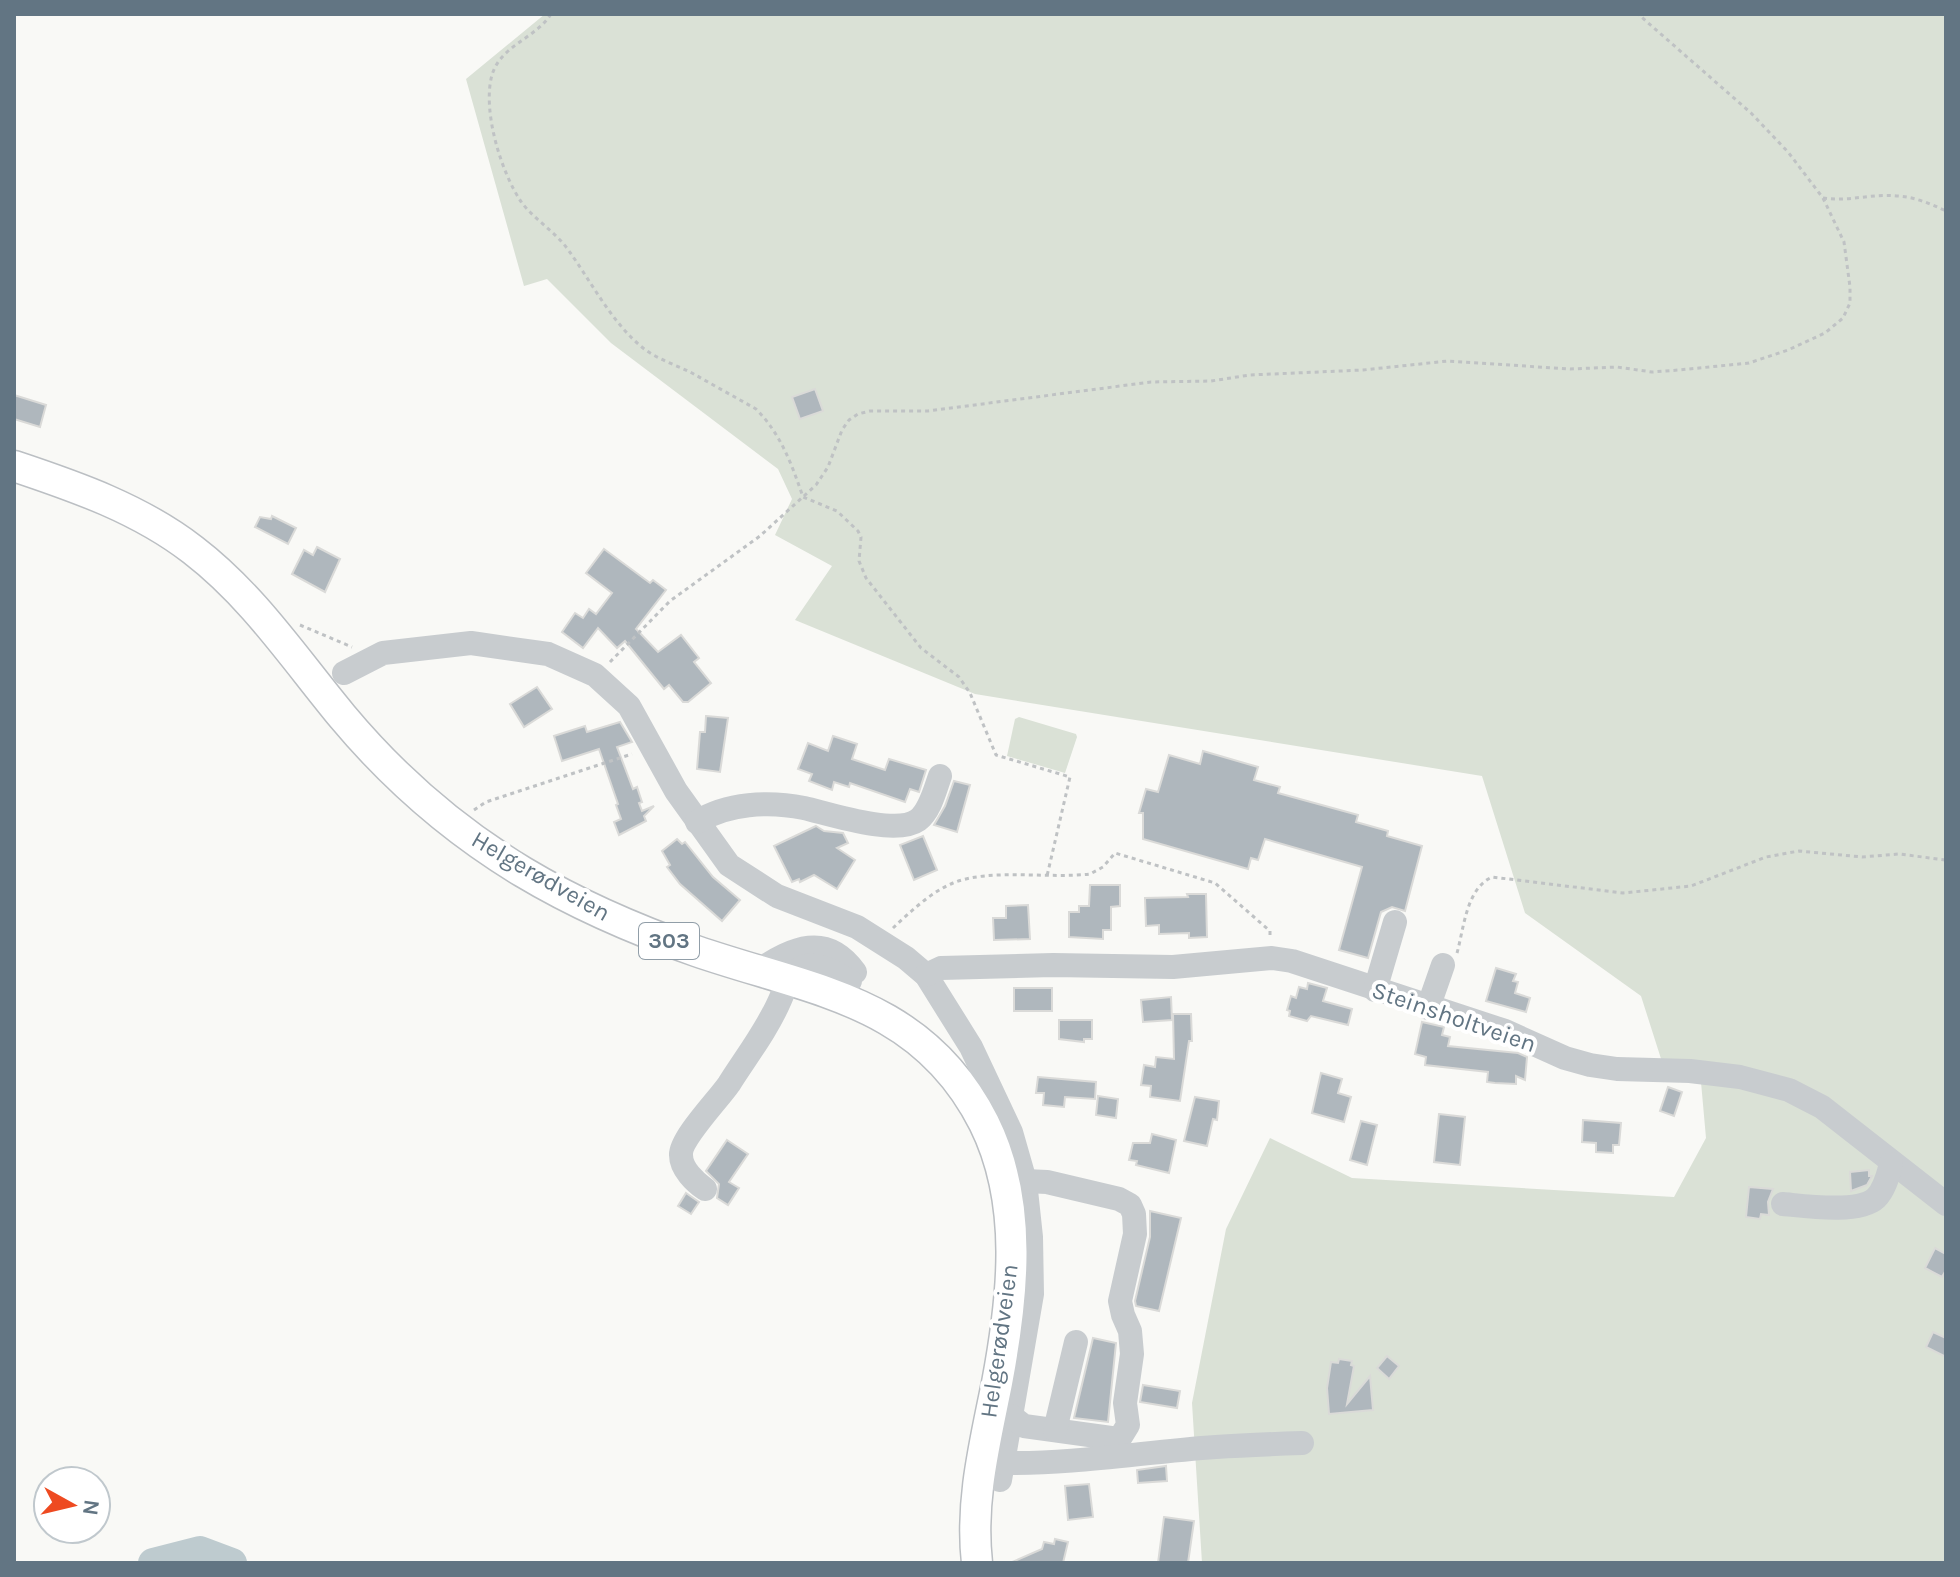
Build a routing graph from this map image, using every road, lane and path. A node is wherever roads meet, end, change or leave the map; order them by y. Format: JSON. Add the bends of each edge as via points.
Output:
{"nodes":[{"id":1,"x":551,"y":14,"type":"edge"},
{"id":2,"x":1638,"y":14,"type":"edge"},
{"id":3,"x":1823,"y":198,"type":"junction"},
{"id":4,"x":1946,"y":211,"type":"edge"},
{"id":5,"x":14,"y":466,"type":"edge"},
{"id":6,"x":803,"y":497,"type":"junction"},
{"id":7,"x":344,"y":673,"type":"dead end"},
{"id":8,"x":595,"y":675,"type":"junction"},
{"id":9,"x":651,"y":748,"type":"junction"},
{"id":10,"x":940,"y":776,"type":"dead end"},
{"id":11,"x":697,"y":822,"type":"junction"},
{"id":12,"x":459,"y":828,"type":"junction"},
{"id":13,"x":1946,"y":860,"type":"edge"},
{"id":14,"x":1047,"y":876,"type":"junction"},
{"id":15,"x":1395,"y":922,"type":"dead end"},
{"id":16,"x":878,"y":941,"type":"junction"},
{"id":17,"x":1272,"y":958,"type":"junction"},
{"id":18,"x":1443,"y":965,"type":"joint"},
{"id":19,"x":759,"y":970,"type":"junction"},
{"id":20,"x":926,"y":975,"type":"junction"},
{"id":21,"x":788,"y":978,"type":"junction"},
{"id":22,"x":849,"y":983,"type":"junction"},
{"id":23,"x":1375,"y":990,"type":"junction"},
{"id":24,"x":1428,"y":1008,"type":"junction"},
{"id":25,"x":1891,"y":1164,"type":"junction"},
{"id":26,"x":1025,"y":1181,"type":"junction"},
{"id":27,"x":705,"y":1189,"type":"dead end"},
{"id":28,"x":1783,"y":1204,"type":"dead end"},
{"id":29,"x":1946,"y":1204,"type":"edge"},
{"id":30,"x":1076,"y":1342,"type":"dead end"},
{"id":31,"x":1011,"y":1416,"type":"junction"},
{"id":32,"x":1055,"y":1430,"type":"junction"},
{"id":33,"x":1302,"y":1443,"type":"dead end"},
{"id":34,"x":977,"y":1563,"type":"edge"}],
"edges":[{"from":1,"to":6,"type":"path","via":[[502,56],[492,77],[493,130],[512,185],[536,218],[560,237],[628,335],[646,351],[756,409],[768,421]]},
{"from":2,"to":3,"type":"path","via":[[1751,113]]},
{"from":3,"to":4,"type":"path","via":[[1899,196]]},
{"from":3,"to":6,"type":"path","via":[[1844,242],[1850,303],[1843,318],[1825,333],[1749,363],[1652,372],[1448,361],[1151,382],[928,411],[870,411],[849,420],[822,478]]},
{"from":5,"to":12,"type":"main road","name":"Helgerødveien","number":"303","via":[[106,499],[194,551],[268,622],[364,742]]},
{"from":6,"to":8,"type":"path","via":[[760,536],[670,601]]},
{"from":6,"to":14,"type":"path","via":[[837,511],[858,531],[859,561],[866,578],[921,648],[959,677],[996,755],[1070,777]]},
{"from":7,"to":8,"type":"street","via":[[383,653],[471,643],[548,654]]},
{"from":8,"to":9,"type":"street","via":[[629,706]]},
{"from":9,"to":11,"type":"street"},
{"from":9,"to":12,"type":"path","via":[[486,802]]},
{"from":10,"to":11,"type":"street","via":[[925,814],[915,822],[878,824],[803,808],[759,806],[729,808]]},
{"from":11,"to":16,"type":"street","via":[[729,865],[746,878]]},
{"from":12,"to":19,"type":"main road","name":"Helgerødveien","number":"303","via":[[521,871],[596,911]]},
{"from":13,"to":18,"type":"path","via":[[1799,851],[1766,857],[1691,886],[1623,893],[1492,877],[1472,897],[1454,965]]},
{"from":14,"to":16,"type":"path","via":[[949,884]]},
{"from":14,"to":17,"type":"path","via":[[1090,874],[1115,853],[1215,883],[1270,931]]},
{"from":15,"to":23,"type":"street"},
{"from":16,"to":20,"type":"street"},
{"from":16,"to":22,"type":"street"},
{"from":17,"to":20,"type":"street","name":"Steinsholtveien","via":[[1173,967],[941,968]]},
{"from":17,"to":23,"type":"street","name":"Steinsholtveien"},
{"from":18,"to":24,"type":"street"},
{"from":19,"to":21,"type":"main road","name":"Helgerødveien","number":"303"},
{"from":19,"to":22,"type":"street","via":[[810,946],[846,959]]},
{"from":20,"to":26,"type":"street","via":[[971,1047],[1011,1132]]},
{"from":21,"to":22,"type":"main road","name":"Helgerødveien","number":"303"},
{"from":21,"to":27,"type":"street","via":[[770,1019],[723,1093],[683,1142],[681,1159]]},
{"from":22,"to":34,"type":"main road","name":"Helgerødveien","number":"303","via":[[919,1041],[963,1088],[985,1126],[1004,1178],[1011,1286],[976,1491]]},
{"from":23,"to":24,"type":"street","name":"Steinsholtveien"},
{"from":24,"to":25,"type":"street","name":"Steinsholtveien","via":[[1590,1065],[1740,1077],[1789,1090],[1822,1107]]},
{"from":25,"to":28,"type":"street","via":[[1873,1200],[1846,1207]]},
{"from":25,"to":29,"type":"street","name":"Steinsholtveien"},
{"from":26,"to":31,"type":"street","via":[[1032,1294]]},
{"from":26,"to":32,"type":"street","via":[[1119,1199],[1134,1214],[1135,1234],[1120,1301],[1132,1354],[1125,1403],[1128,1425],[1120,1438]]},
{"from":30,"to":32,"type":"street"},
{"from":31,"to":32,"type":"street","via":[[1024,1426]]},
{"from":31,"to":33,"type":"street","via":[[1001,1472],[1217,1447]]}]}
